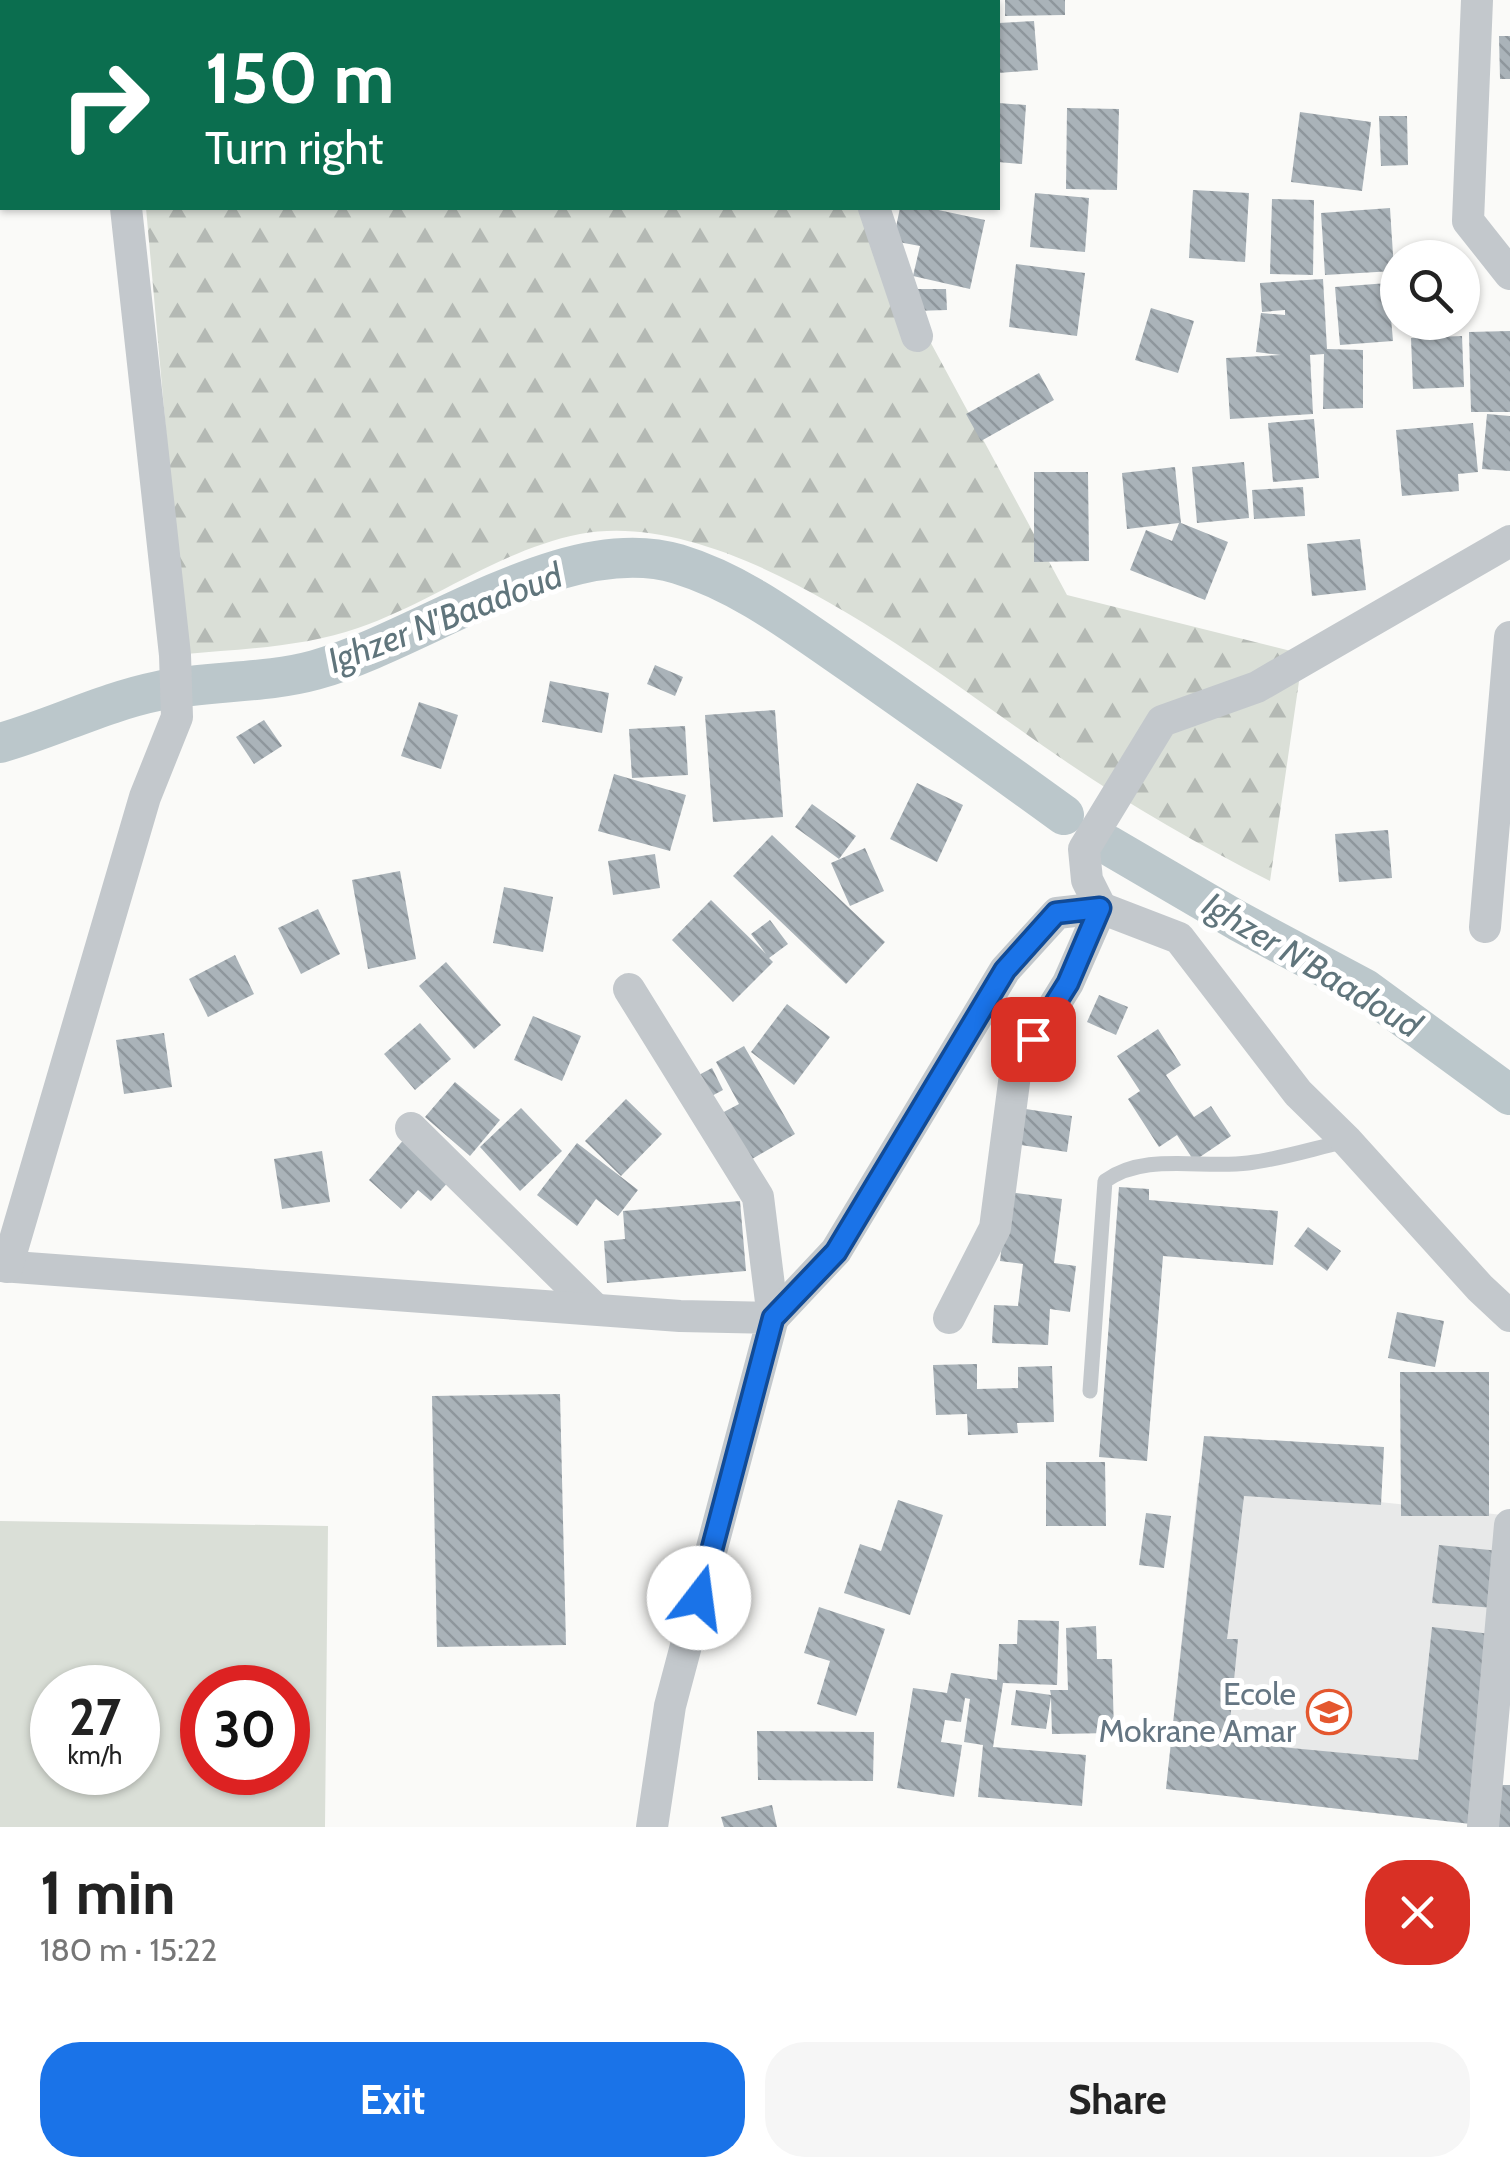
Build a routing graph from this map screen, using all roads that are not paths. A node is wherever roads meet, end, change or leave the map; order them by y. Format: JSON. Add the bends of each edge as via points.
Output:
{"nodes":[{"id":1,"x":1477,"y":0,"type":"edge"},
{"id":2,"x":126,"y":210,"type":"edge"},
{"id":3,"x":875,"y":210,"type":"edge"},
{"id":4,"x":1510,"y":274,"type":"edge"},
{"id":5,"x":917,"y":336,"type":"dead end"},
{"id":6,"x":1510,"y":541,"type":"edge"},
{"id":7,"x":1510,"y":637,"type":"edge"},
{"id":8,"x":1100,"y":908,"type":"junction"},
{"id":9,"x":1484,"y":927,"type":"dead end"},
{"id":10,"x":629,"y":989,"type":"dead end"},
{"id":11,"x":412,"y":1128,"type":"dead end"},
{"id":12,"x":1348,"y":1141,"type":"junction"},
{"id":13,"x":4,"y":1266,"type":"edge"},
{"id":14,"x":594,"y":1308,"type":"junction"},
{"id":15,"x":1510,"y":1316,"type":"edge"},
{"id":16,"x":773,"y":1318,"type":"junction"},
{"id":17,"x":949,"y":1318,"type":"dead end"},
{"id":18,"x":1090,"y":1391,"type":"dead end"},
{"id":19,"x":1510,"y":1525,"type":"edge"},
{"id":20,"x":652,"y":1827,"type":"edge"},
{"id":21,"x":1483,"y":1827,"type":"edge"}],
"edges":[{"from":1,"to":4,"type":"street","via":[[1468,221]]},
{"from":2,"to":13,"type":"street","via":[[177,717],[146,797]]},
{"from":3,"to":5,"type":"street"},
{"from":6,"to":8,"type":"street","via":[[1256,687],[1162,720],[1084,849],[1087,880]]},
{"from":7,"to":9,"type":"street"},
{"from":8,"to":12,"type":"street","via":[[1179,938],[1298,1093]]},
{"from":8,"to":16,"type":"street","via":[[1056,913],[1005,970],[836,1252]]},
{"from":8,"to":17,"type":"street","via":[[1068,983],[1016,1066],[995,1228]]},
{"from":10,"to":16,"type":"street","via":[[758,1197]]},
{"from":11,"to":14,"type":"street"},
{"from":12,"to":15,"type":"street"},
{"from":12,"to":18,"type":"lane","via":[[1249,1163],[1140,1164],[1105,1181]]},
{"from":13,"to":14,"type":"street"},
{"from":14,"to":16,"type":"street"},
{"from":16,"to":20,"type":"street","via":[[670,1706]]},
{"from":19,"to":21,"type":"street"}]}
